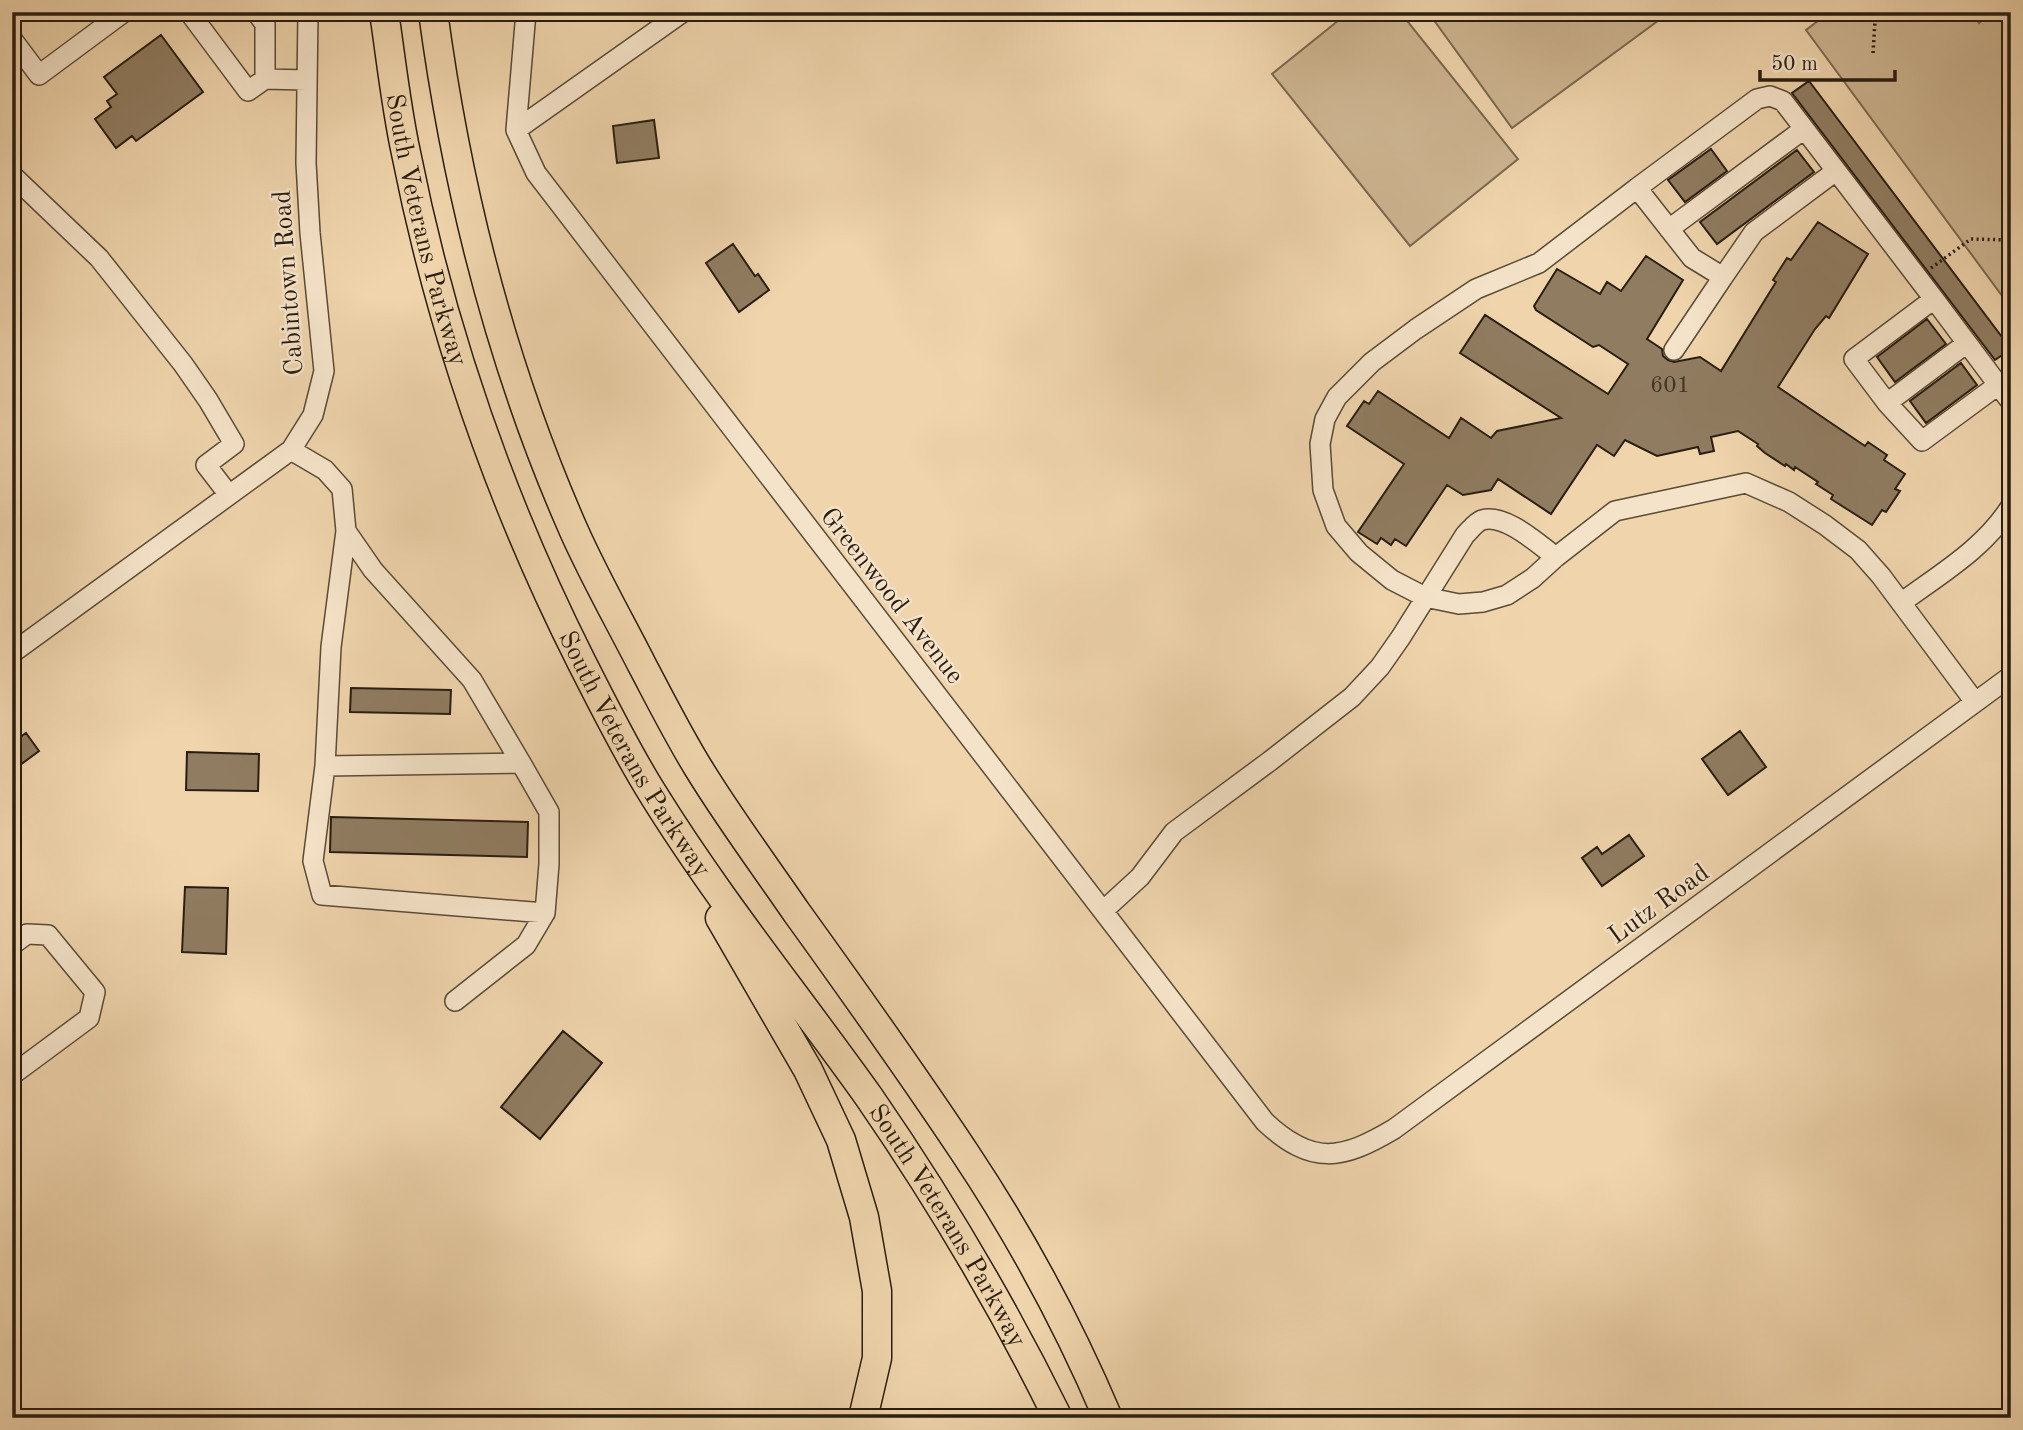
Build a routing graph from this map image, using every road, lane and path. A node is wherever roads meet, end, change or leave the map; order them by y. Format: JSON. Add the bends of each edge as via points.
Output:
{"nodes":[{"id":1,"x":124,"y":12,"type":"edge"},
{"id":2,"x":189,"y":12,"type":"edge"},
{"id":3,"x":256,"y":12,"type":"edge"},
{"id":4,"x":308,"y":12,"type":"edge"},
{"id":5,"x":384,"y":12,"type":"edge"},
{"id":6,"x":433,"y":12,"type":"edge"},
{"id":7,"x":526,"y":12,"type":"edge"},
{"id":8,"x":683,"y":12,"type":"edge"},
{"id":9,"x":1879,"y":12,"type":"edge"},
{"id":10,"x":12,"y":39,"type":"edge"},
{"id":11,"x":1874,"y":53,"type":"dead end"},
{"id":12,"x":265,"y":79,"type":"junction"},
{"id":13,"x":306,"y":80,"type":"junction"},
{"id":14,"x":1804,"y":129,"type":"junction"},
{"id":15,"x":516,"y":130,"type":"junction"},
{"id":16,"x":1836,"y":171,"type":"junction"},
{"id":17,"x":12,"y":175,"type":"edge"},
{"id":18,"x":1637,"y":188,"type":"junction"},
{"id":19,"x":1669,"y":229,"type":"junction"},
{"id":20,"x":2011,"y":240,"type":"edge"},
{"id":21,"x":1723,"y":277,"type":"junction"},
{"id":22,"x":1918,"y":277,"type":"junction"},
{"id":23,"x":1934,"y":299,"type":"junction"},
{"id":24,"x":1967,"y":344,"type":"junction"},
{"id":25,"x":1674,"y":350,"type":"dead end"},
{"id":26,"x":1998,"y":384,"type":"junction"},
{"id":27,"x":2011,"y":402,"type":"edge"},
{"id":28,"x":1887,"y":403,"type":"junction"},
{"id":29,"x":291,"y":450,"type":"junction"},
{"id":30,"x":229,"y":495,"type":"junction"},
{"id":31,"x":2011,"y":506,"type":"edge"},
{"id":32,"x":346,"y":531,"type":"junction"},
{"id":33,"x":1556,"y":557,"type":"junction"},
{"id":34,"x":1425,"y":597,"type":"junction"},
{"id":35,"x":1901,"y":603,"type":"junction"},
{"id":36,"x":12,"y":653,"type":"edge"},
{"id":37,"x":2011,"y":676,"type":"edge"},
{"id":38,"x":1975,"y":702,"type":"junction"},
{"id":39,"x":521,"y":763,"type":"junction"},
{"id":40,"x":325,"y":766,"type":"junction"},
{"id":41,"x":653,"y":795,"type":"junction"},
{"id":42,"x":1102,"y":911,"type":"junction"},
{"id":43,"x":545,"y":914,"type":"junction"},
{"id":44,"x":12,"y":945,"type":"edge"},
{"id":45,"x":456,"y":1001,"type":"dead end"},
{"id":46,"x":12,"y":1075,"type":"edge"},
{"id":47,"x":1328,"y":1154,"type":"joint"},
{"id":48,"x":1082,"y":1358,"type":"junction"},
{"id":49,"x":863,"y":1418,"type":"edge"},
{"id":50,"x":1058,"y":1418,"type":"edge"},
{"id":51,"x":1108,"y":1418,"type":"edge"},
{"id":52,"x":1127,"y":1418,"type":"edge"}],
"edges":[{"from":1,"to":10,"type":"street","via":[[39,75]]},
{"from":2,"to":12,"type":"street","via":[[248,91]]},
{"from":3,"to":12,"type":"street","via":[[265,24]]},
{"from":4,"to":13,"type":"street","name":"Cabintown Road"},
{"from":5,"to":41,"type":"highway","name":"South Veterans Parkway","via":[[406,154],[438,291],[472,404],[508,503],[558,615]]},
{"from":6,"to":48,"type":"highway","name":"South Veterans Parkway","via":[[456,154],[492,305],[539,446],[574,531],[698,768],[965,1154],[1018,1238]]},
{"from":7,"to":15,"type":"street","name":"Greenwood Avenue"},
{"from":8,"to":15,"type":"street"},
{"from":9,"to":11,"type":"path"},
{"from":12,"to":13,"type":"street"},
{"from":13,"to":29,"type":"street","name":"Cabintown Road","via":[[310,233],[324,371],[313,415]]},
{"from":14,"to":16,"type":"street"},
{"from":14,"to":18,"type":"street","via":[[1783,101],[1770,96],[1757,99]]},
{"from":14,"to":19,"type":"street"},
{"from":15,"to":42,"type":"street","name":"Greenwood Avenue","via":[[536,173]]},
{"from":16,"to":21,"type":"street","via":[[1754,232]]},
{"from":16,"to":22,"type":"street"},
{"from":17,"to":30,"type":"street","via":[[99,258],[208,400],[234,444],[206,465]]},
{"from":18,"to":19,"type":"street"},
{"from":18,"to":34,"type":"street","via":[[1539,263],[1476,289],[1416,329],[1337,397],[1325,419],[1320,444],[1323,490],[1336,526],[1392,580]]},
{"from":19,"to":21,"type":"street","via":[[1692,258]]},
{"from":20,"to":22,"type":"path","via":[[1971,239]]},
{"from":21,"to":25,"type":"street"},
{"from":22,"to":23,"type":"street"},
{"from":23,"to":24,"type":"street"},
{"from":23,"to":28,"type":"street","via":[[1854,359]]},
{"from":24,"to":26,"type":"street"},
{"from":24,"to":28,"type":"street"},
{"from":26,"to":27,"type":"street"},
{"from":26,"to":28,"type":"street","via":[[1922,441]]},
{"from":29,"to":30,"type":"street","name":"Cabintown Road"},
{"from":29,"to":32,"type":"street","via":[[325,470],[342,489]]},
{"from":30,"to":36,"type":"street","name":"Cabintown Road"},
{"from":31,"to":35,"type":"street","via":[[1974,549]]},
{"from":32,"to":39,"type":"street","via":[[373,570],[472,680]]},
{"from":32,"to":40,"type":"street","via":[[331,647]]},
{"from":33,"to":34,"type":"street","via":[[1507,595],[1459,604]]},
{"from":33,"to":34,"type":"street","via":[[1509,524],[1479,520]]},
{"from":33,"to":35,"type":"street","via":[[1615,511],[1746,483],[1789,502],[1858,550]]},
{"from":34,"to":42,"type":"street","via":[[1380,667],[1352,697],[1174,832],[1140,877]]},
{"from":35,"to":38,"type":"street"},
{"from":37,"to":38,"type":"street","name":"Lutz Road"},
{"from":38,"to":47,"type":"street","name":"Lutz Road","via":[[1394,1129],[1360,1149]]},
{"from":39,"to":40,"type":"street"},
{"from":39,"to":43,"type":"street","via":[[550,811]]},
{"from":40,"to":43,"type":"street","via":[[313,861],[322,895]]},
{"from":41,"to":49,"type":"highway","via":[[808,1070],[841,1140],[864,1217],[877,1291],[877,1358]]},
{"from":41,"to":50,"type":"highway","name":"South Veterans Parkway","via":[[927,1183],[991,1287]]},
{"from":42,"to":47,"type":"street","name":"Greenwood Avenue","via":[[1265,1122],[1284,1140],[1306,1151]]},
{"from":43,"to":45,"type":"street","via":[[526,945]]},
{"from":44,"to":46,"type":"street","via":[[27,934],[48,936],[94,992],[89,1017]]},
{"from":48,"to":51,"type":"highway","name":"South Veterans Parkway"},
{"from":48,"to":52,"type":"highway"}]}
